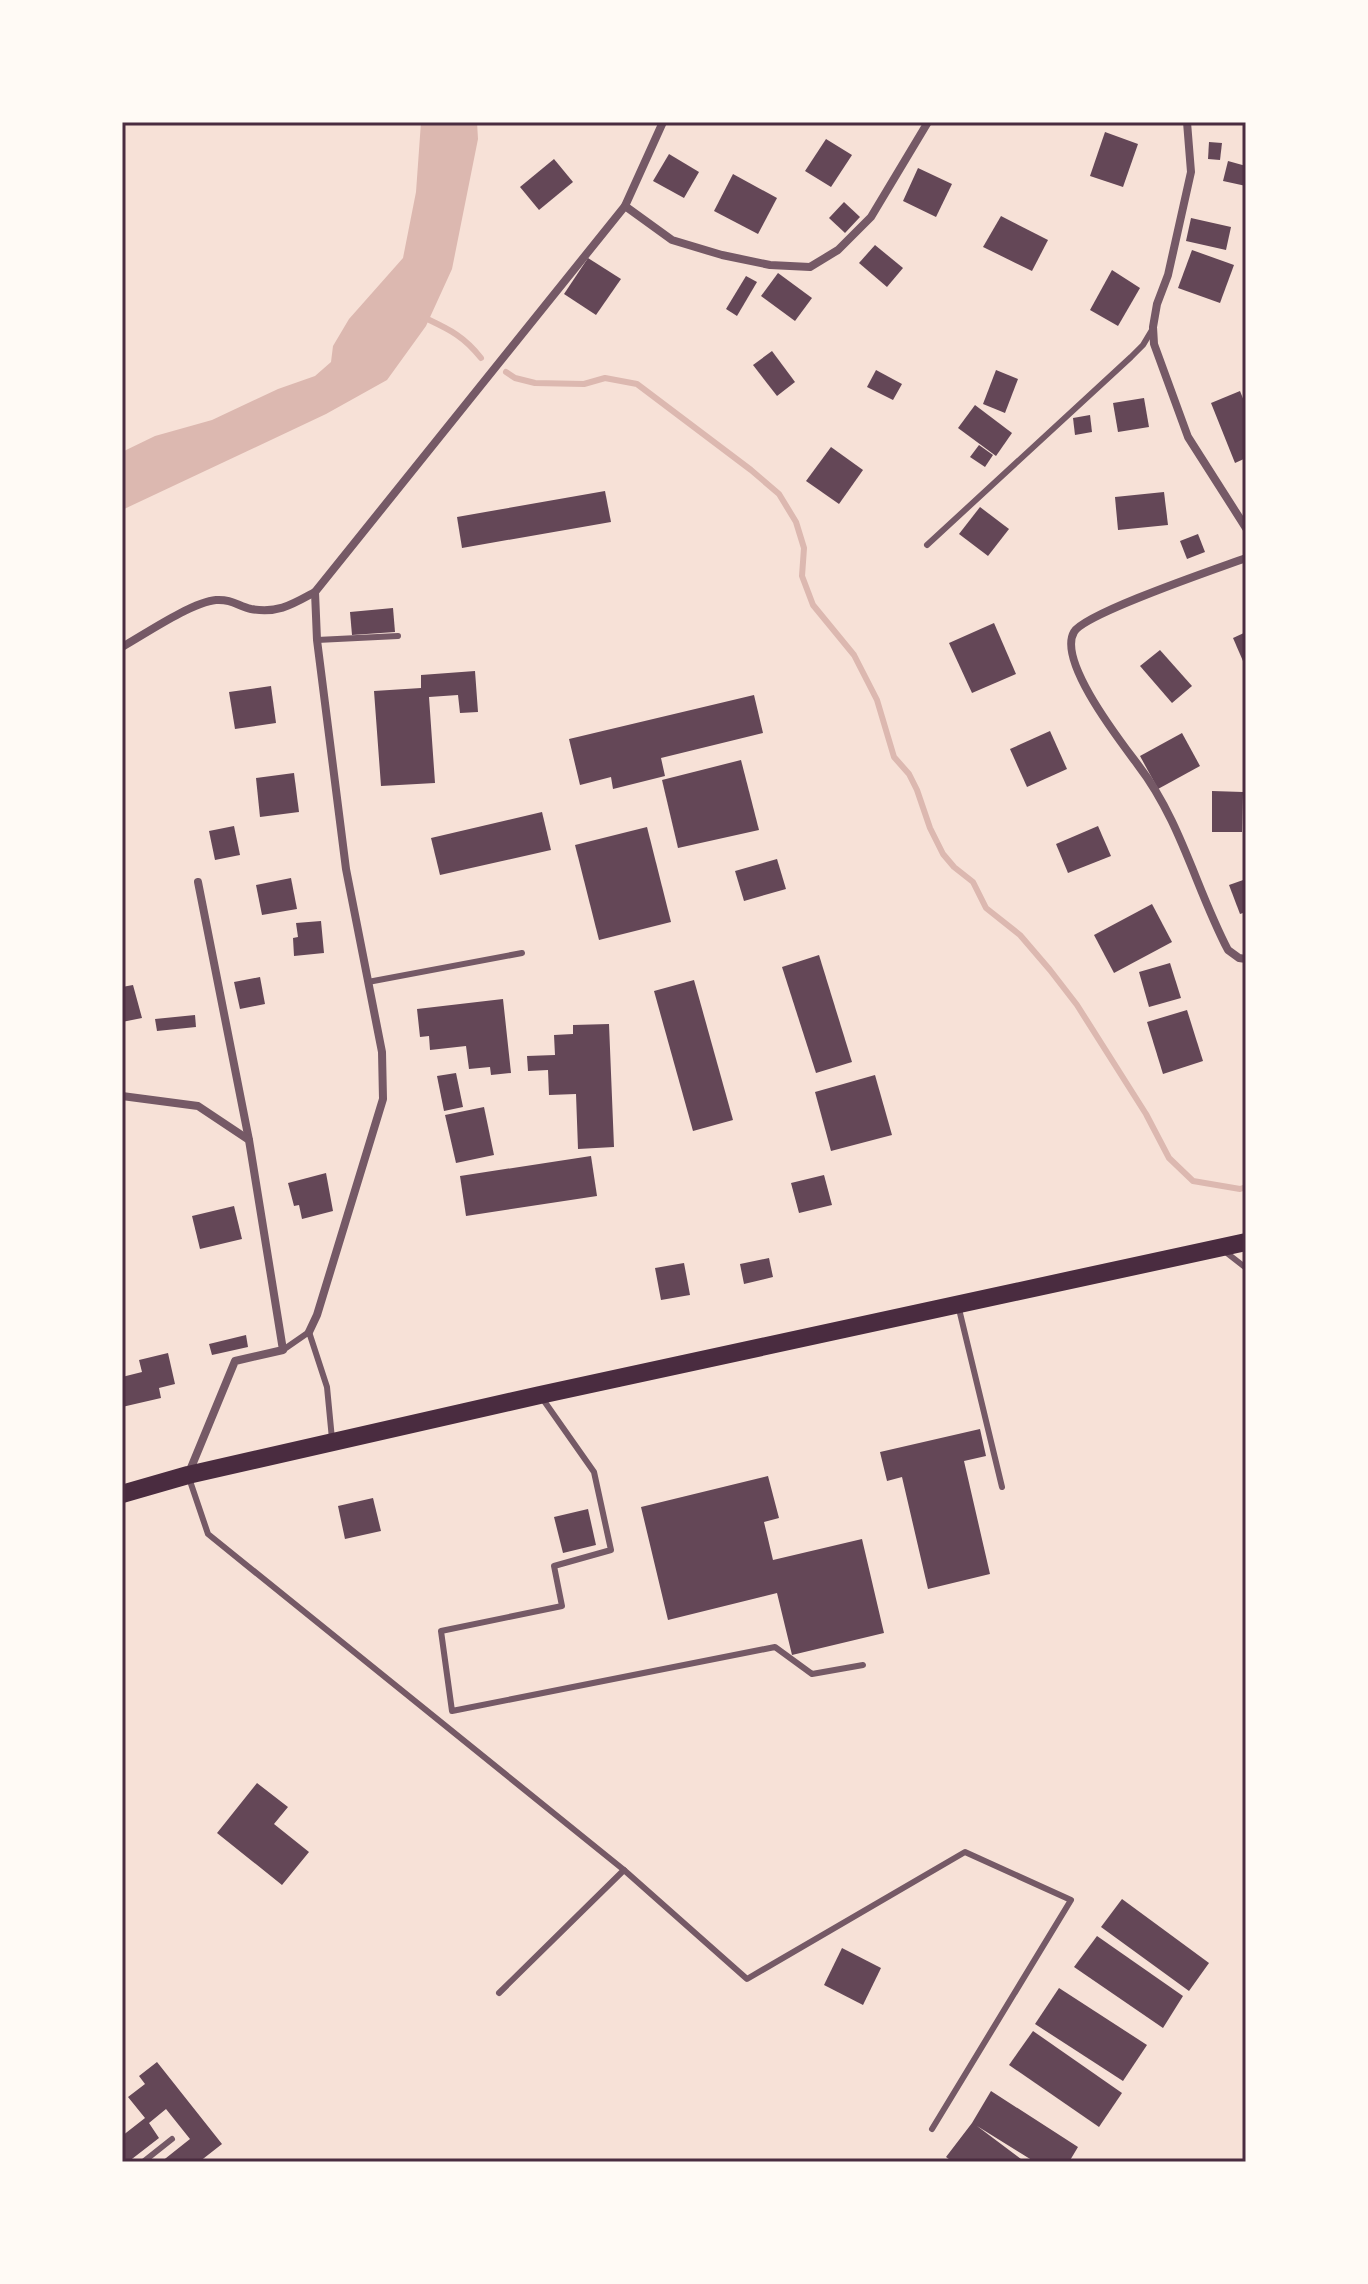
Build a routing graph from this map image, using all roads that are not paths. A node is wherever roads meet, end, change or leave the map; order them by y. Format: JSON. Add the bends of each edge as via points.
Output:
{"nodes":[{"id":1,"x":663,"y":122,"type":"edge"},
{"id":2,"x":928,"y":122,"type":"edge"},
{"id":3,"x":1187,"y":122,"type":"edge"},
{"id":4,"x":625,"y":206,"type":"junction"},
{"id":5,"x":1153,"y":327,"type":"junction"},
{"id":6,"x":1246,"y":528,"type":"edge"},
{"id":7,"x":927,"y":545,"type":"dead end"},
{"id":8,"x":1246,"y":558,"type":"edge"},
{"id":9,"x":315,"y":592,"type":"junction"},
{"id":10,"x":398,"y":636,"type":"dead end"},
{"id":11,"x":317,"y":640,"type":"junction"},
{"id":12,"x":122,"y":647,"type":"edge"},
{"id":13,"x":198,"y":882,"type":"dead end"},
{"id":14,"x":522,"y":953,"type":"dead end"},
{"id":15,"x":1246,"y":959,"type":"edge"},
{"id":16,"x":368,"y":982,"type":"junction"},
{"id":17,"x":122,"y":1096,"type":"edge"},
{"id":18,"x":249,"y":1140,"type":"junction"},
{"id":19,"x":1246,"y":1242,"type":"edge"},
{"id":20,"x":1220,"y":1247,"type":"junction"},
{"id":21,"x":1246,"y":1268,"type":"edge"},
{"id":22,"x":958,"y":1305,"type":"junction"},
{"id":23,"x":309,"y":1332,"type":"junction"},
{"id":24,"x":283,"y":1350,"type":"junction"},
{"id":25,"x":540,"y":1395,"type":"junction"},
{"id":26,"x":332,"y":1443,"type":"junction"},
{"id":27,"x":188,"y":1475,"type":"junction"},
{"id":28,"x":1002,"y":1487,"type":"dead end"},
{"id":29,"x":122,"y":1494,"type":"edge"},
{"id":30,"x":863,"y":1665,"type":"dead end"},
{"id":31,"x":624,"y":1870,"type":"junction"},
{"id":32,"x":499,"y":1993,"type":"dead end"},
{"id":33,"x":932,"y":2129,"type":"dead end"},
{"id":34,"x":172,"y":2139,"type":"dead end"},
{"id":35,"x":143,"y":2162,"type":"edge"}],
"edges":[{"from":1,"to":4,"type":"street"},
{"from":2,"to":4,"type":"street","via":[[871,217],[838,250],[810,267],[770,265],[672,240]]},
{"from":3,"to":5,"type":"street","via":[[1191,172]]},
{"from":4,"to":9,"type":"street"},
{"from":5,"to":6,"type":"street","via":[[1154,344],[1188,437]]},
{"from":5,"to":7,"type":"lane","via":[[1131,357]]},
{"from":8,"to":15,"type":"street","via":[[1123,605],[1074,630],[1072,639],[1076,669],[1167,808],[1228,950]]},
{"from":9,"to":11,"type":"street"},
{"from":9,"to":12,"type":"street","via":[[284,609],[250,609],[232,600],[213,600]]},
{"from":10,"to":11,"type":"lane"},
{"from":11,"to":16,"type":"street","via":[[346,869]]},
{"from":13,"to":18,"type":"street"},
{"from":14,"to":16,"type":"lane"},
{"from":16,"to":23,"type":"street","via":[[382,1052],[383,1099]]},
{"from":17,"to":18,"type":"street","via":[[198,1106]]},
{"from":18,"to":24,"type":"street"},
{"from":19,"to":20,"type":"main road"},
{"from":20,"to":21,"type":"lane"},
{"from":20,"to":22,"type":"main road"},
{"from":22,"to":25,"type":"main road"},
{"from":22,"to":28,"type":"lane"},
{"from":23,"to":24,"type":"lane"},
{"from":23,"to":26,"type":"lane","via":[[327,1387]]},
{"from":24,"to":27,"type":"street","via":[[235,1361]]},
{"from":25,"to":26,"type":"main road"},
{"from":25,"to":30,"type":"lane","via":[[594,1472],[611,1550],[554,1566],[562,1606],[441,1631],[452,1711],[775,1647],[812,1674]]},
{"from":26,"to":27,"type":"main road"},
{"from":27,"to":29,"type":"main road"},
{"from":27,"to":31,"type":"lane","via":[[208,1534]]},
{"from":31,"to":32,"type":"lane"},
{"from":31,"to":33,"type":"lane","via":[[747,1979],[965,1852],[1071,1900]]},
{"from":34,"to":35,"type":"lane"}]}
